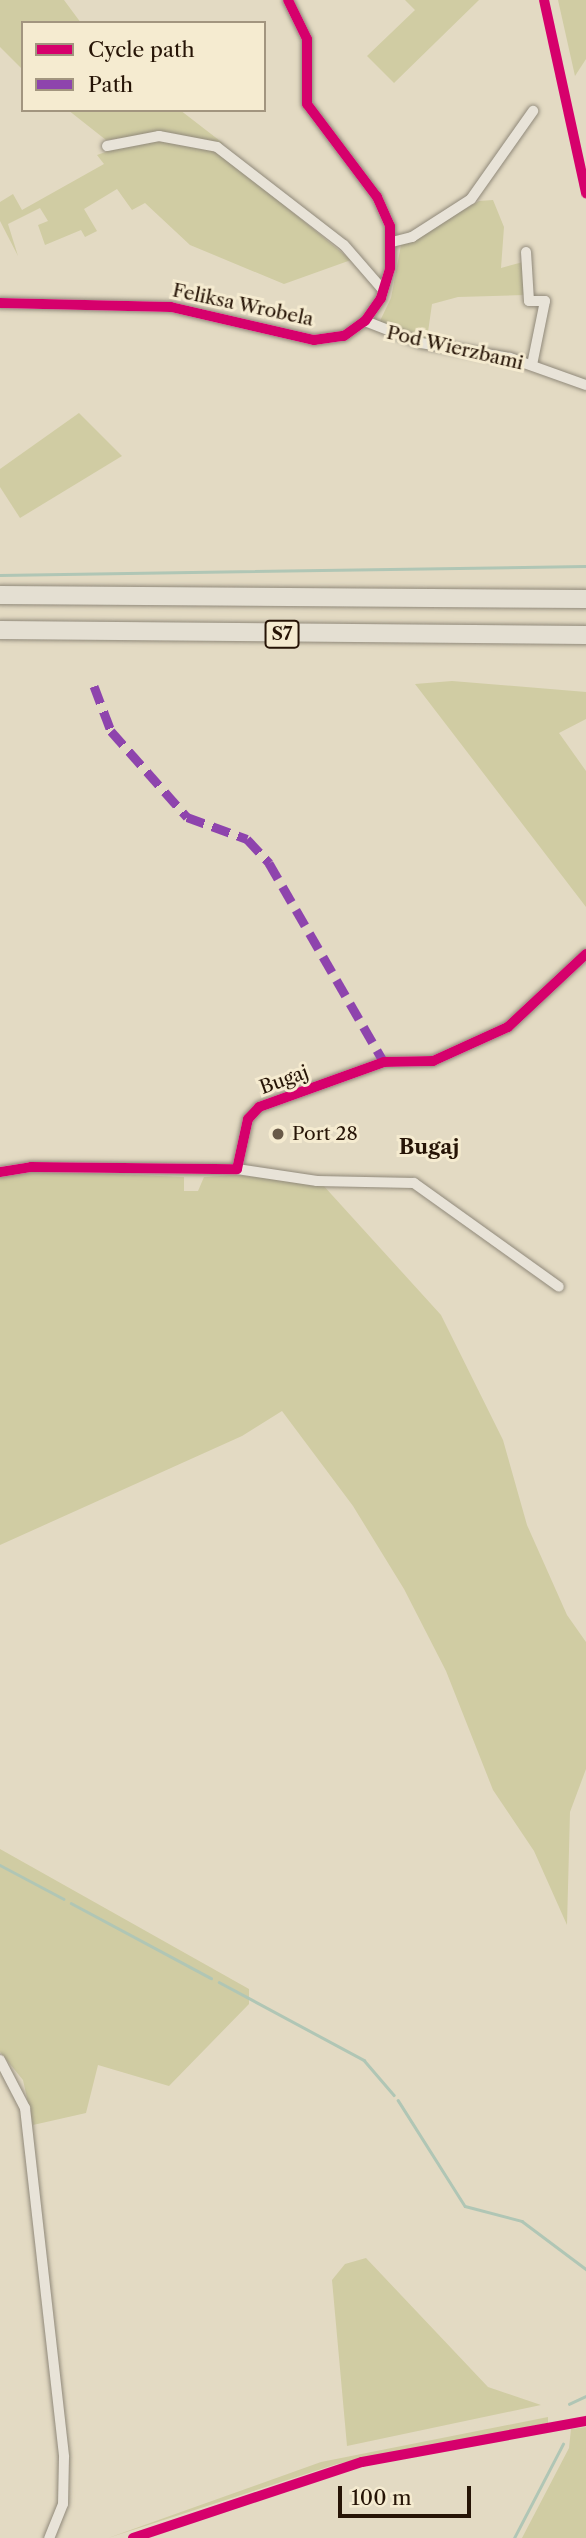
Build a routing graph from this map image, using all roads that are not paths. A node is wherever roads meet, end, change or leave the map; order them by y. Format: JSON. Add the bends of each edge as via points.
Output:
{"nodes":[{"id":1,"x":288,"y":0,"type":"edge"},
{"id":2,"x":533,"y":111,"type":"dead end"},
{"id":3,"x":107,"y":146,"type":"dead end"},
{"id":4,"x":393,"y":242,"type":"junction"},
{"id":5,"x":526,"y":252,"type":"dead end"},
{"id":6,"x":383,"y":290,"type":"junction"},
{"id":7,"x":0,"y":303,"type":"edge"},
{"id":8,"x":365,"y":321,"type":"junction"},
{"id":9,"x":532,"y":366,"type":"junction"},
{"id":10,"x":586,"y":385,"type":"edge"},
{"id":11,"x":0,"y":595,"type":"edge"},
{"id":12,"x":586,"y":599,"type":"edge"},
{"id":13,"x":0,"y":630,"type":"edge"},
{"id":14,"x":586,"y":635,"type":"edge"},
{"id":15,"x":586,"y":954,"type":"edge"},
{"id":16,"x":237,"y":1168,"type":"junction"},
{"id":17,"x":0,"y":1172,"type":"edge"},
{"id":18,"x":559,"y":1287,"type":"dead end"},
{"id":19,"x":0,"y":2060,"type":"edge"},
{"id":20,"x":49,"y":2538,"type":"edge"}],
"edges":[{"from":1,"to":4,"type":"street","via":[[307,38],[307,104],[381,204]]},
{"from":2,"to":4,"type":"street","via":[[471,200]]},
{"from":3,"to":6,"type":"street","via":[[159,135],[217,147],[344,245]]},
{"from":4,"to":6,"type":"street"},
{"from":5,"to":9,"type":"street","via":[[528,300],[545,300]]},
{"from":6,"to":8,"type":"street"},
{"from":7,"to":8,"type":"street","name":"Feliksa Wrobela","via":[[160,305],[314,340],[344,336]]},
{"from":8,"to":9,"type":"street","name":"Pod Wierzbami","via":[[421,342]]},
{"from":9,"to":10,"type":"street","name":"Pod Wierzbami"},
{"from":11,"to":12,"type":"highway","number":"S7"},
{"from":13,"to":14,"type":"highway","number":"S7"},
{"from":15,"to":16,"type":"street","name":"Bugaj","via":[[531,1010],[496,1032],[433,1061],[384,1062],[259,1107],[247,1119]]},
{"from":16,"to":17,"type":"street","via":[[31,1167]]},
{"from":16,"to":18,"type":"street","via":[[317,1181],[414,1183]]},
{"from":19,"to":20,"type":"street","via":[[25,2108],[64,2457],[62,2504]]}]}
